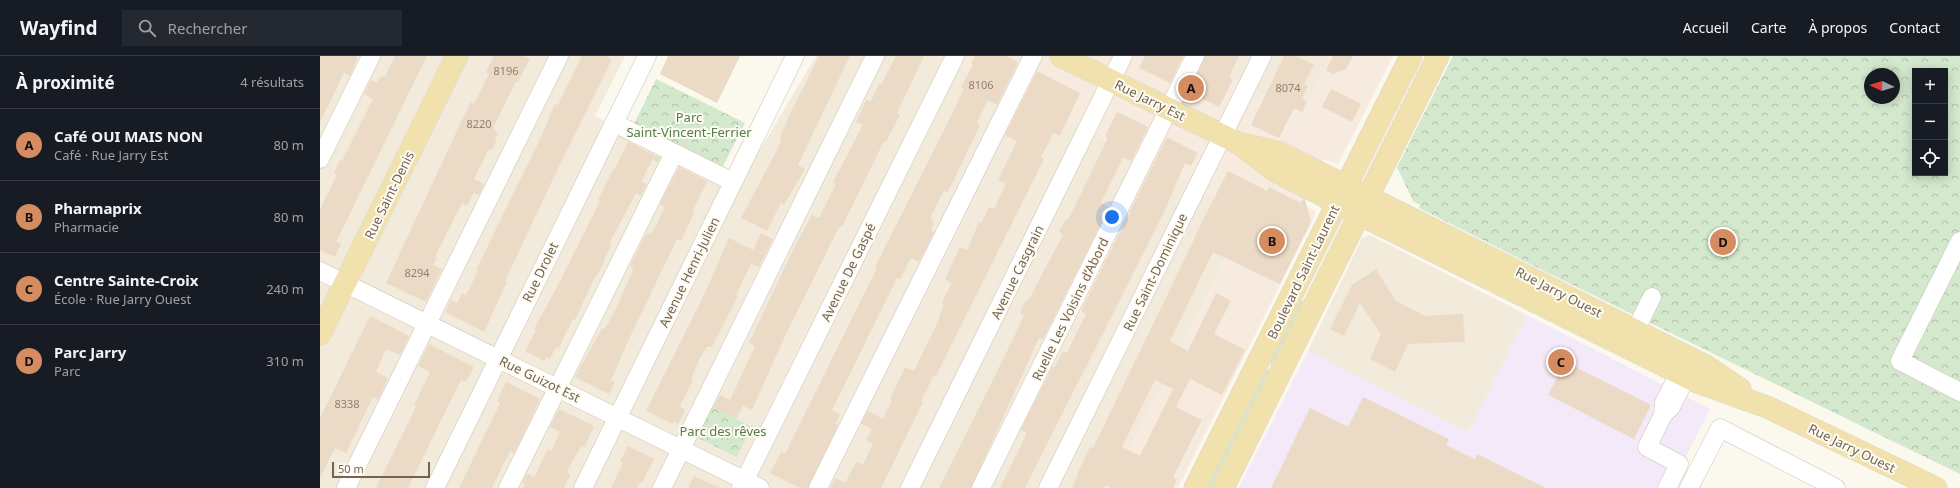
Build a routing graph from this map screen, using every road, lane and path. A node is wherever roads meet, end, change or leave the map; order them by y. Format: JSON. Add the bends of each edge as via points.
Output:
{"nodes":[{"id":1,"x":371,"y":56,"type":"edge"},
{"id":2,"x":457,"y":56,"type":"edge"},
{"id":3,"x":559,"y":56,"type":"edge"},
{"id":4,"x":647,"y":56,"type":"edge"},
{"id":5,"x":795,"y":56,"type":"edge"},
{"id":6,"x":875,"y":56,"type":"edge"},
{"id":7,"x":955,"y":56,"type":"edge"},
{"id":8,"x":1033,"y":56,"type":"edge"},
{"id":9,"x":1061,"y":56,"type":"edge"},
{"id":10,"x":1123,"y":56,"type":"edge"},
{"id":11,"x":1195,"y":56,"type":"edge"},
{"id":12,"x":1262,"y":56,"type":"edge"},
{"id":13,"x":1411,"y":56,"type":"edge"},
{"id":14,"x":1438,"y":56,"type":"edge"},
{"id":15,"x":1111,"y":81,"type":"junction"},
{"id":16,"x":1169,"y":109,"type":"junction"},
{"id":17,"x":614,"y":123,"type":"junction"},
{"id":18,"x":1231,"y":140,"type":"junction"},
{"id":19,"x":674,"y":153,"type":"junction"},
{"id":20,"x":320,"y":159,"type":"edge"},
{"id":21,"x":733,"y":182,"type":"junction"},
{"id":22,"x":1341,"y":194,"type":"junction"},
{"id":23,"x":1364,"y":206,"type":"junction"},
{"id":24,"x":1960,"y":241,"type":"edge"},
{"id":25,"x":320,"y":271,"type":"edge"},
{"id":26,"x":345,"y":284,"type":"junction"},
{"id":27,"x":1652,"y":297,"type":"dead end"},
{"id":28,"x":427,"y":324,"type":"junction"},
{"id":29,"x":1635,"y":331,"type":"junction"},
{"id":30,"x":320,"y":334,"type":"edge"},
{"id":31,"x":498,"y":359,"type":"junction"},
{"id":32,"x":1682,"y":375,"type":"junction"},
{"id":33,"x":558,"y":388,"type":"junction"},
{"id":34,"x":1960,"y":392,"type":"edge"},
{"id":35,"x":1768,"y":407,"type":"junction"},
{"id":36,"x":618,"y":418,"type":"junction"},
{"id":37,"x":681,"y":450,"type":"junction"},
{"id":38,"x":748,"y":486,"type":"edge"},
{"id":39,"x":346,"y":488,"type":"edge"},
{"id":40,"x":435,"y":488,"type":"edge"},
{"id":41,"x":508,"y":488,"type":"edge"},
{"id":42,"x":583,"y":488,"type":"edge"},
{"id":43,"x":662,"y":488,"type":"edge"},
{"id":44,"x":818,"y":488,"type":"edge"},
{"id":45,"x":910,"y":488,"type":"edge"},
{"id":46,"x":981,"y":488,"type":"edge"},
{"id":47,"x":1048,"y":488,"type":"edge"},
{"id":48,"x":1195,"y":488,"type":"edge"},
{"id":49,"x":1223,"y":488,"type":"edge"},
{"id":50,"x":1667,"y":488,"type":"edge"},
{"id":51,"x":1689,"y":488,"type":"edge"},
{"id":52,"x":1836,"y":488,"type":"edge"},
{"id":53,"x":1936,"y":488,"type":"edge"}],
"edges":[{"from":1,"to":20,"type":"street"},
{"from":2,"to":26,"type":"main road","name":"Rue Saint-Denis"},
{"from":3,"to":28,"type":"street"},
{"from":4,"to":17,"type":"street","name":"Rue Drolet"},
{"from":5,"to":21,"type":"street","name":"Avenue Henri-Julien"},
{"from":6,"to":37,"type":"street"},
{"from":7,"to":38,"type":"street","name":"Avenue De Gaspé"},
{"from":8,"to":44,"type":"street"},
{"from":9,"to":15,"type":"main road","name":"Rue Jarry Est"},
{"from":10,"to":15,"type":"street","name":"Avenue Casgrain"},
{"from":11,"to":16,"type":"street","name":"Ruelle Les Voisins d’Abord"},
{"from":12,"to":18,"type":"street","name":"Rue Saint-Dominique"},
{"from":13,"to":22,"type":"main road","name":"Boulevard Saint-Laurent"},
{"from":14,"to":23,"type":"main road","name":"Boulevard Saint-Laurent"},
{"from":15,"to":16,"type":"main road","name":"Rue Jarry Est"},
{"from":15,"to":45,"type":"street","name":"Avenue Casgrain"},
{"from":16,"to":18,"type":"main road","name":"Rue Jarry Est"},
{"from":16,"to":46,"type":"street","name":"Ruelle Les Voisins d’Abord"},
{"from":17,"to":19,"type":"street"},
{"from":17,"to":31,"type":"street","name":"Rue Drolet"},
{"from":18,"to":22,"type":"main road","name":"Rue Jarry Est","via":[[1280,153]]},
{"from":18,"to":47,"type":"street","name":"Rue Saint-Dominique"},
{"from":19,"to":21,"type":"street"},
{"from":19,"to":33,"type":"street"},
{"from":21,"to":36,"type":"street","name":"Avenue Henri-Julien"},
{"from":22,"to":23,"type":"main road","name":"Rue Jarry Ouest"},
{"from":22,"to":48,"type":"main road","name":"Boulevard Saint-Laurent"},
{"from":23,"to":29,"type":"main road","name":"Rue Jarry Ouest"},
{"from":23,"to":32,"type":"main road","name":"Rue Jarry Ouest"},
{"from":23,"to":49,"type":"main road","name":"Boulevard Saint-Laurent"},
{"from":24,"to":34,"type":"street","via":[[1900,361]]},
{"from":25,"to":26,"type":"street","name":"Rue Guizot Est"},
{"from":26,"to":28,"type":"street","name":"Rue Guizot Est"},
{"from":26,"to":30,"type":"main road","name":"Rue Saint-Denis"},
{"from":27,"to":29,"type":"street"},
{"from":28,"to":31,"type":"street","name":"Rue Guizot Est"},
{"from":28,"to":39,"type":"street"},
{"from":29,"to":35,"type":"main road","name":"Rue Jarry Ouest","via":[[1706,366]]},
{"from":31,"to":33,"type":"street","name":"Rue Guizot Est"},
{"from":31,"to":40,"type":"street","name":"Rue Drolet"},
{"from":32,"to":35,"type":"main road","name":"Rue Jarry Ouest"},
{"from":32,"to":50,"type":"street","via":[[1664,403],[1663,415],[1647,447],[1679,464]]},
{"from":33,"to":36,"type":"street","name":"Rue Guizot Est"},
{"from":33,"to":41,"type":"street"},
{"from":35,"to":53,"type":"main road","name":"Rue Jarry Ouest"},
{"from":36,"to":37,"type":"street","name":"Rue Guizot Est"},
{"from":36,"to":42,"type":"street","name":"Avenue Henri-Julien"},
{"from":37,"to":38,"type":"street","name":"Rue Guizot Est"},
{"from":37,"to":43,"type":"street"},
{"from":51,"to":52,"type":"street","via":[[1720,428]]}]}
